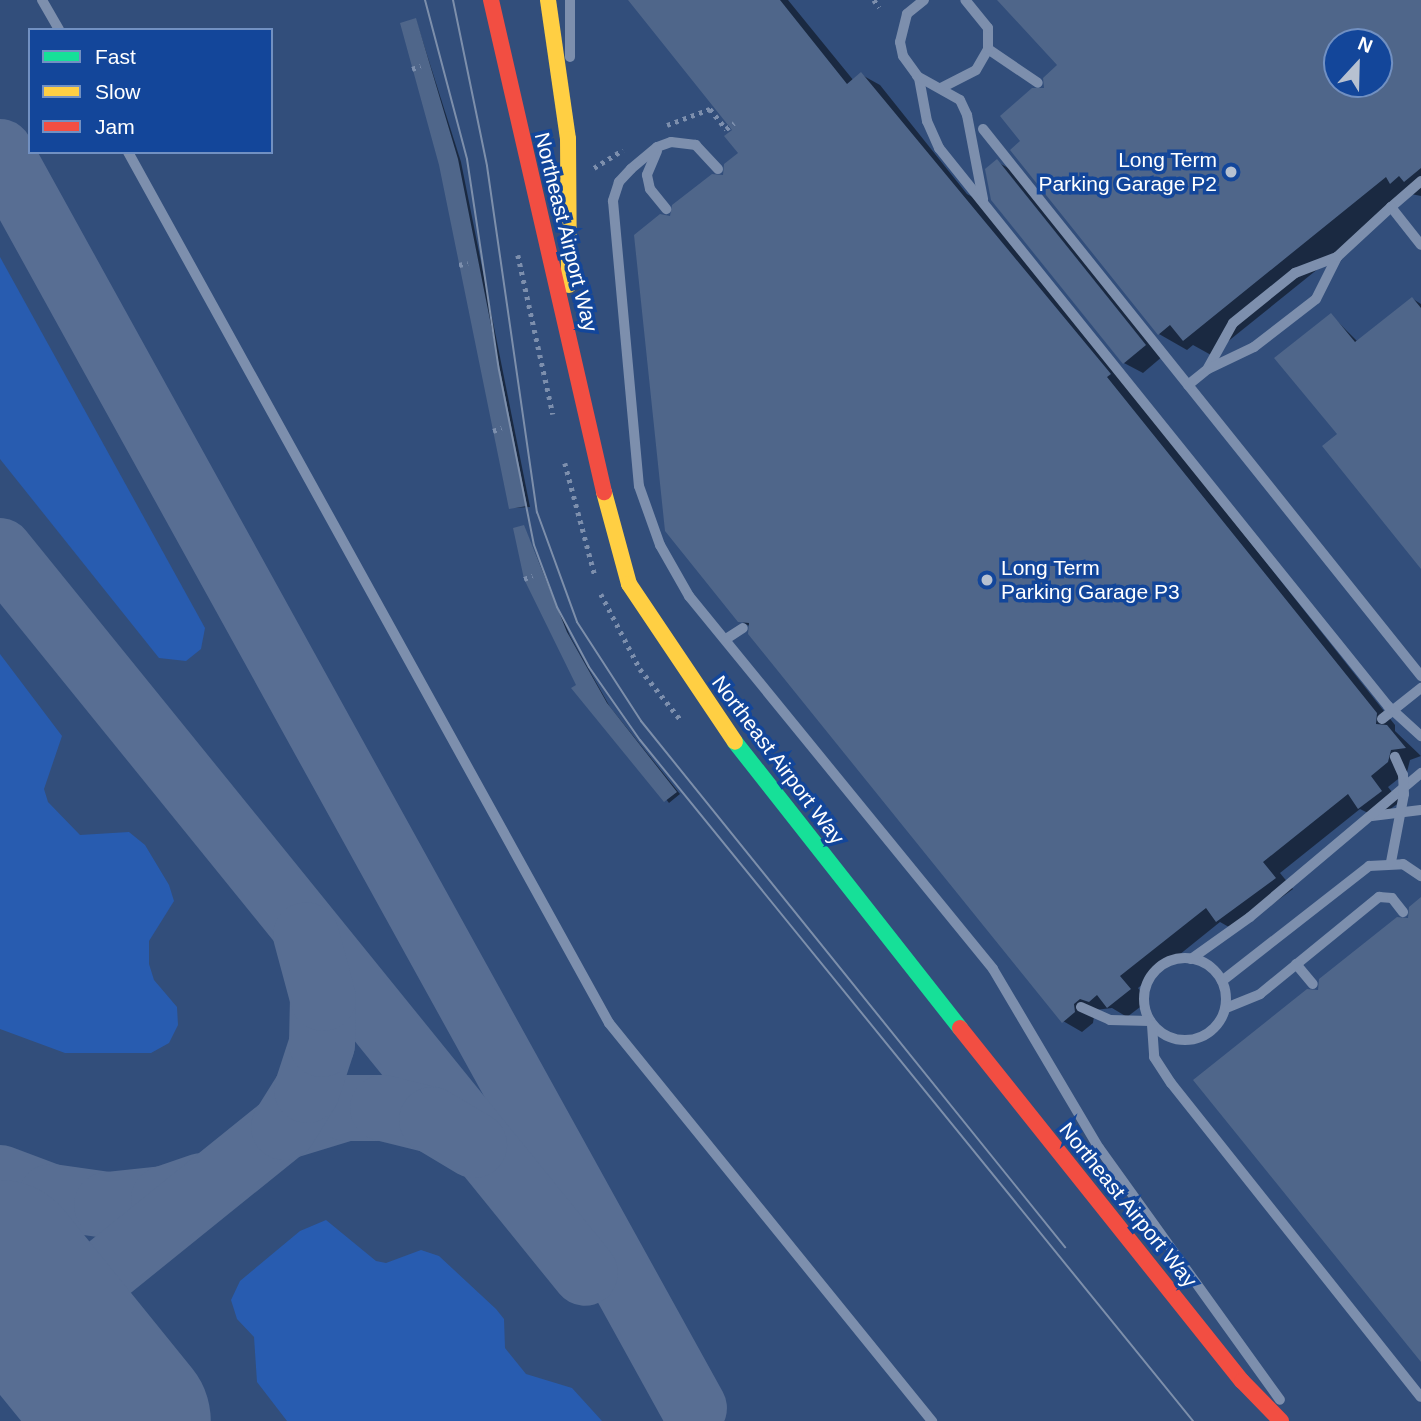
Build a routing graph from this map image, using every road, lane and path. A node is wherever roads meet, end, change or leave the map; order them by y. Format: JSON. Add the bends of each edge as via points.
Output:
{"nodes":[{"id":1,"x":42,"y":0,"type":"edge"},
{"id":2,"x":491,"y":0,"type":"edge"},
{"id":3,"x":548,"y":0,"type":"edge"},
{"id":4,"x":570,"y":0,"type":"edge"},
{"id":5,"x":874,"y":0,"type":"edge"},
{"id":6,"x":908,"y":0,"type":"edge"},
{"id":7,"x":925,"y":0,"type":"edge"},
{"id":8,"x":965,"y":0,"type":"edge"},
{"id":9,"x":879,"y":7,"type":"dead end"},
{"id":10,"x":58,"y":28,"type":"edge"},
{"id":11,"x":988,"y":49,"type":"junction"},
{"id":12,"x":421,"y":66,"type":"dead end"},
{"id":13,"x":412,"y":69,"type":"dead end"},
{"id":14,"x":1038,"y":83,"type":"dead end"},
{"id":15,"x":943,"y":88,"type":"junction"},
{"id":16,"x":983,"y":129,"type":"dead end"},
{"id":17,"x":568,"y":139,"type":"junction"},
{"id":18,"x":129,"y":154,"type":"edge"},
{"id":19,"x":1421,"y":181,"type":"edge"},
{"id":20,"x":984,"y":202,"type":"junction"},
{"id":21,"x":1391,"y":207,"type":"junction"},
{"id":22,"x":666,"y":209,"type":"dead end"},
{"id":23,"x":1421,"y":245,"type":"edge"},
{"id":24,"x":1337,"y":257,"type":"junction"},
{"id":25,"x":468,"y":263,"type":"dead end"},
{"id":26,"x":459,"y":265,"type":"dead end"},
{"id":27,"x":569,"y":328,"type":"junction"},
{"id":28,"x":1208,"y":369,"type":"junction"},
{"id":29,"x":1188,"y":385,"type":"junction"},
{"id":30,"x":502,"y":428,"type":"dead end"},
{"id":31,"x":493,"y":431,"type":"dead end"},
{"id":32,"x":532,"y":576,"type":"dead end"},
{"id":33,"x":524,"y":579,"type":"dead end"},
{"id":34,"x":743,"y":628,"type":"dead end"},
{"id":35,"x":726,"y":639,"type":"junction"},
{"id":36,"x":1421,"y":676,"type":"edge"},
{"id":37,"x":1421,"y":688,"type":"edge"},
{"id":38,"x":1382,"y":719,"type":"dead end"},
{"id":39,"x":1421,"y":736,"type":"edge"},
{"id":40,"x":1395,"y":757,"type":"dead end"},
{"id":41,"x":1421,"y":774,"type":"edge"},
{"id":42,"x":1421,"y":810,"type":"edge"},
{"id":43,"x":1368,"y":817,"type":"junction"},
{"id":44,"x":1391,"y":862,"type":"junction"},
{"id":45,"x":1421,"y":876,"type":"edge"},
{"id":46,"x":1403,"y":912,"type":"dead end"},
{"id":47,"x":1191,"y":959,"type":"junction"},
{"id":48,"x":1296,"y":964,"type":"junction"},
{"id":49,"x":1222,"y":981,"type":"junction"},
{"id":50,"x":1313,"y":984,"type":"dead end"},
{"id":51,"x":1082,"y":1007,"type":"dead end"},
{"id":52,"x":1226,"y":1008,"type":"junction"},
{"id":53,"x":1151,"y":1023,"type":"junction"},
{"id":54,"x":1421,"y":1397,"type":"edge"},
{"id":55,"x":932,"y":1421,"type":"edge"},
{"id":56,"x":1281,"y":1421,"type":"edge"},
{"id":57,"x":1295,"y":1421,"type":"edge"}],
"edges":[{"from":1,"to":10,"type":"lane"},
{"from":2,"to":27,"type":"main road","name":"Northeast Airport Way","via":[[528,173]]},
{"from":3,"to":17,"type":"main road"},
{"from":4,"to":17,"type":"lane"},
{"from":5,"to":9,"type":"path"},
{"from":6,"to":11,"type":"lane","bridge":true,"via":[[897,44],[921,80],[942,88],[960,82],[976,70]]},
{"from":7,"to":15,"type":"lane","bridge":true,"via":[[908,14],[900,44],[920,79]]},
{"from":7,"to":20,"type":"lane","bridge":true,"via":[[907,14],[901,27],[903,56],[919,78],[927,121],[939,148]]},
{"from":8,"to":11,"type":"lane","bridge":true,"via":[[988,28]]},
{"from":8,"to":15,"type":"lane","bridge":true,"via":[[982,15],[989,44],[973,72]]},
{"from":11,"to":14,"type":"lane"},
{"from":12,"to":13,"type":"path"},
{"from":15,"to":20,"type":"lane","bridge":true,"via":[[960,100],[967,115]]},
{"from":16,"to":29,"type":"lane"},
{"from":17,"to":27,"type":"main road"},
{"from":18,"to":55,"type":"lane","via":[[609,1023]]},
{"from":19,"to":21,"type":"lane"},
{"from":20,"to":39,"type":"lane","bridge":true,"via":[[1388,706]]},
{"from":21,"to":23,"type":"lane"},
{"from":21,"to":24,"type":"lane"},
{"from":22,"to":35,"type":"lane","via":[[650,188],[647,175],[658,149],[685,143],[703,152],[717,169],[696,145],[671,142],[657,147],[619,182],[613,201],[639,486],[660,545],[689,596]]},
{"from":24,"to":28,"type":"lane","via":[[1316,299],[1254,347]]},
{"from":24,"to":28,"type":"lane","via":[[1295,273],[1233,323]]},
{"from":25,"to":26,"type":"path"},
{"from":27,"to":56,"type":"main road","name":"Northeast Airport Way","via":[[611,529],[629,584],[664,641],[710,710],[1102,1208],[1242,1381]]},
{"from":28,"to":29,"type":"lane"},
{"from":29,"to":36,"type":"lane"},
{"from":30,"to":31,"type":"path"},
{"from":32,"to":33,"type":"path"},
{"from":34,"to":35,"type":"lane"},
{"from":35,"to":57,"type":"lane","via":[[993,969],[1099,1148]]},
{"from":37,"to":38,"type":"lane"},
{"from":40,"to":44,"type":"lane","bridge":true,"via":[[1404,793]]},
{"from":41,"to":43,"type":"lane"},
{"from":42,"to":43,"type":"lane"},
{"from":43,"to":47,"type":"lane","via":[[1241,925]]},
{"from":44,"to":45,"type":"lane","via":[[1411,867]]},
{"from":44,"to":49,"type":"lane","via":[[1369,866]]},
{"from":46,"to":48,"type":"lane","via":[[1392,898],[1379,897]]},
{"from":47,"to":49,"type":"lane","via":[[1209,966]]},
{"from":47,"to":53,"type":"lane","via":[[1178,958],[1154,971],[1144,996]]},
{"from":48,"to":50,"type":"lane"},
{"from":48,"to":52,"type":"lane","via":[[1259,994]]},
{"from":49,"to":52,"type":"lane"},
{"from":51,"to":53,"type":"lane","via":[[1110,1020]]},
{"from":52,"to":53,"type":"lane","via":[[1212,1031],[1200,1038],[1174,1040]]},
{"from":53,"to":54,"type":"lane","via":[[1154,1057],[1171,1083]]}]}
